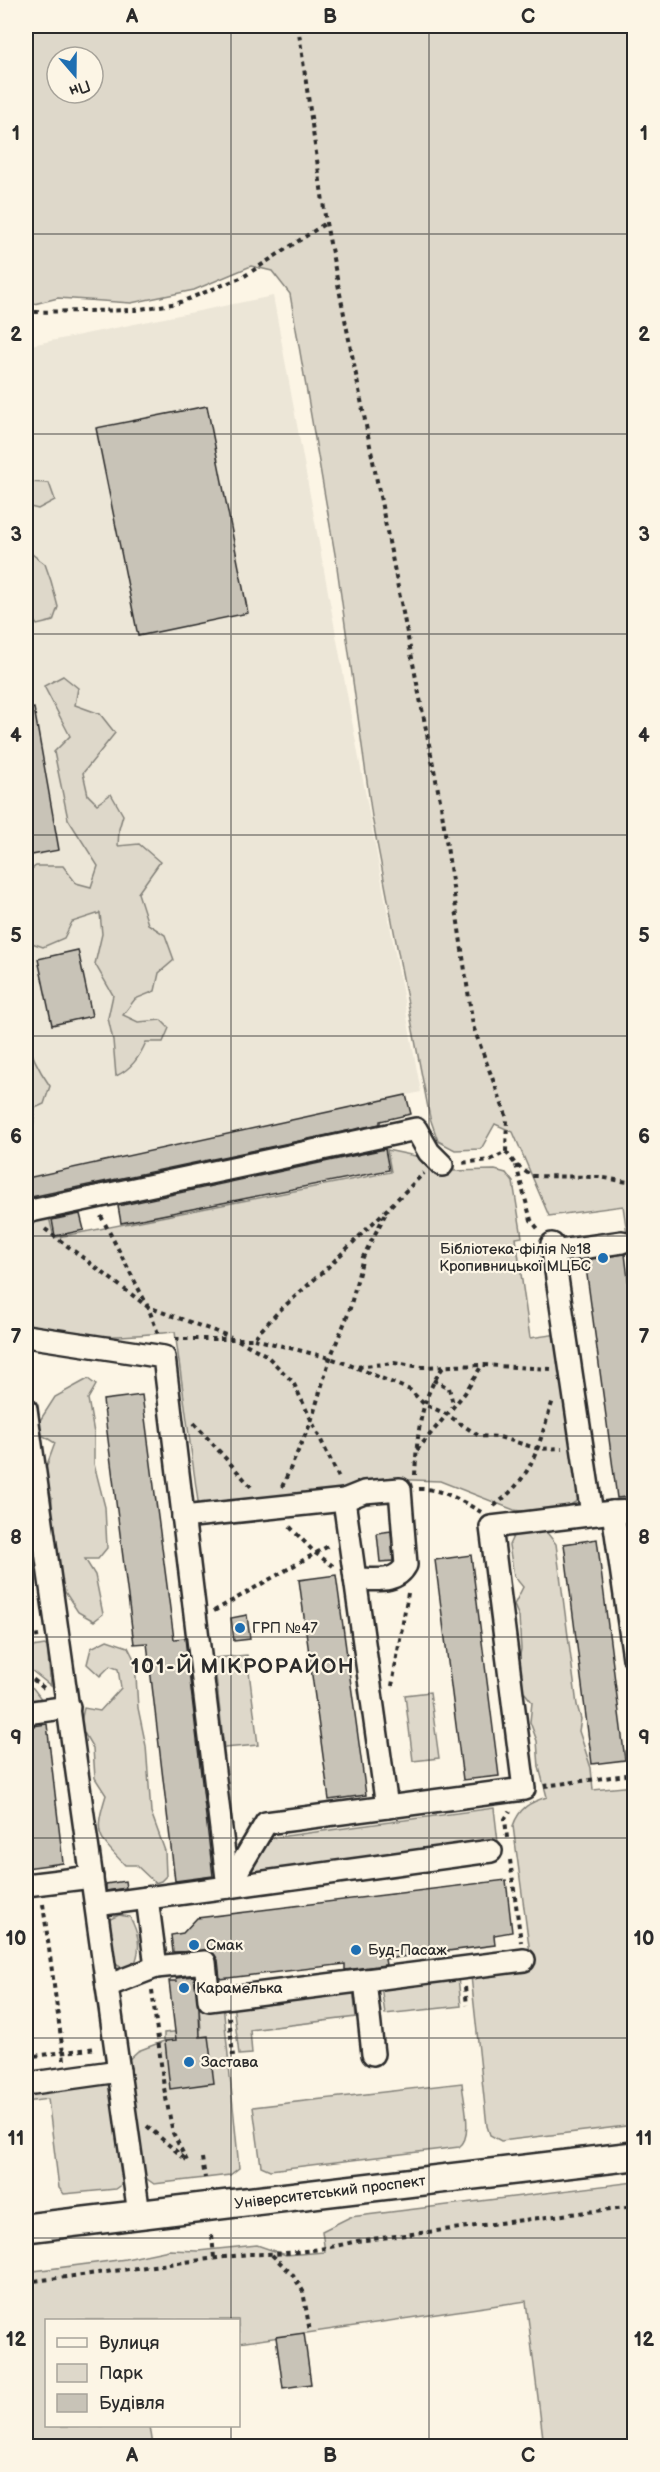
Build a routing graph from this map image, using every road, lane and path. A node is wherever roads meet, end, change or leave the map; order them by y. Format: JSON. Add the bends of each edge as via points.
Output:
{"nodes":[{"id":1,"x":298,"y":26,"type":"edge"},
{"id":2,"x":326,"y":223,"type":"junction"},
{"id":3,"x":26,"y":315,"type":"edge"},
{"id":4,"x":506,"y":1152,"type":"junction"},
{"id":5,"x":442,"y":1165,"type":"junction"},
{"id":6,"x":516,"y":1165,"type":"junction"},
{"id":7,"x":634,"y":1183,"type":"edge"},
{"id":8,"x":92,"y":1198,"type":"junction"},
{"id":9,"x":390,"y":1205,"type":"junction"},
{"id":10,"x":26,"y":1212,"type":"edge"},
{"id":11,"x":44,"y":1228,"type":"dead end"},
{"id":12,"x":622,"y":1242,"type":"dead end"},
{"id":13,"x":553,"y":1248,"type":"junction"},
{"id":14,"x":148,"y":1307,"type":"junction"},
{"id":15,"x":26,"y":1336,"type":"edge"},
{"id":16,"x":236,"y":1338,"type":"junction"},
{"id":17,"x":253,"y":1339,"type":"junction"},
{"id":18,"x":148,"y":1341,"type":"dead end"},
{"id":19,"x":162,"y":1348,"type":"junction"},
{"id":20,"x":330,"y":1358,"type":"junction"},
{"id":21,"x":482,"y":1365,"type":"junction"},
{"id":22,"x":355,"y":1367,"type":"junction"},
{"id":23,"x":571,"y":1370,"type":"junction"},
{"id":24,"x":433,"y":1380,"type":"dead end"},
{"id":25,"x":454,"y":1405,"type":"junction"},
{"id":26,"x":26,"y":1408,"type":"edge"},
{"id":27,"x":446,"y":1414,"type":"junction"},
{"id":28,"x":311,"y":1422,"type":"junction"},
{"id":29,"x":539,"y":1449,"type":"junction"},
{"id":30,"x":416,"y":1451,"type":"dead end"},
{"id":31,"x":583,"y":1455,"type":"junction"},
{"id":32,"x":400,"y":1489,"type":"junction"},
{"id":33,"x":364,"y":1492,"type":"junction"},
{"id":34,"x":344,"y":1500,"type":"junction"},
{"id":35,"x":273,"y":1508,"type":"junction"},
{"id":36,"x":634,"y":1511,"type":"edge"},
{"id":37,"x":613,"y":1512,"type":"junction"},
{"id":38,"x":592,"y":1514,"type":"junction"},
{"id":39,"x":183,"y":1517,"type":"junction"},
{"id":40,"x":487,"y":1520,"type":"junction"},
{"id":41,"x":349,"y":1536,"type":"junction"},
{"id":42,"x":355,"y":1579,"type":"junction"},
{"id":43,"x":196,"y":1621,"type":"junction"},
{"id":44,"x":634,"y":1658,"type":"edge"},
{"id":45,"x":69,"y":1707,"type":"junction"},
{"id":46,"x":26,"y":1713,"type":"edge"},
{"id":47,"x":634,"y":1774,"type":"edge"},
{"id":48,"x":524,"y":1789,"type":"junction"},
{"id":49,"x":387,"y":1807,"type":"junction"},
{"id":50,"x":503,"y":1849,"type":"junction"},
{"id":51,"x":92,"y":1877,"type":"junction"},
{"id":52,"x":33,"y":1884,"type":"edge"},
{"id":53,"x":228,"y":1887,"type":"junction"},
{"id":54,"x":147,"y":1899,"type":"junction"},
{"id":55,"x":96,"y":1905,"type":"junction"},
{"id":56,"x":524,"y":1960,"type":"joint"},
{"id":57,"x":153,"y":1969,"type":"junction"},
{"id":58,"x":365,"y":1980,"type":"junction"},
{"id":59,"x":108,"y":1986,"type":"junction"},
{"id":60,"x":227,"y":1998,"type":"junction"},
{"id":61,"x":116,"y":2045,"type":"junction"},
{"id":62,"x":63,"y":2052,"type":"junction"},
{"id":63,"x":374,"y":2054,"type":"dead end"},
{"id":64,"x":233,"y":2056,"type":"dead end"},
{"id":65,"x":26,"y":2057,"type":"edge"},
{"id":66,"x":119,"y":2072,"type":"junction"},
{"id":67,"x":67,"y":2079,"type":"junction"},
{"id":68,"x":26,"y":2084,"type":"edge"},
{"id":69,"x":124,"y":2107,"type":"junction"},
{"id":70,"x":634,"y":2156,"type":"edge"},
{"id":71,"x":202,"y":2158,"type":"dead end"},
{"id":72,"x":205,"y":2178,"type":"dead end"},
{"id":73,"x":634,"y":2206,"type":"edge"},
{"id":74,"x":139,"y":2214,"type":"junction"},
{"id":75,"x":26,"y":2228,"type":"edge"},
{"id":76,"x":212,"y":2235,"type":"dead end"},
{"id":77,"x":272,"y":2255,"type":"junction"},
{"id":78,"x":214,"y":2258,"type":"junction"},
{"id":79,"x":26,"y":2282,"type":"edge"},
{"id":80,"x":310,"y":2332,"type":"dead end"}],
"edges":[{"from":1,"to":2,"type":"path"},
{"from":2,"to":3,"type":"path","via":[[243,277],[178,303],[135,310]]},
{"from":2,"to":4,"type":"path","via":[[441,805],[473,1026],[507,1118]]},
{"from":4,"to":5,"type":"path","via":[[490,1160]]},
{"from":4,"to":6,"type":"path"},
{"from":5,"to":8,"type":"lane","via":[[416,1129]]},
{"from":5,"to":9,"type":"path","via":[[424,1173]]},
{"from":6,"to":7,"type":"path","via":[[532,1176],[599,1177]]},
{"from":6,"to":13,"type":"path","via":[[531,1220]]},
{"from":8,"to":10,"type":"lane"},
{"from":8,"to":14,"type":"path"},
{"from":9,"to":17,"type":"path"},
{"from":9,"to":20,"type":"path","via":[[363,1257],[349,1311]]},
{"from":11,"to":14,"type":"path"},
{"from":12,"to":13,"type":"lane"},
{"from":13,"to":23,"type":"lane"},
{"from":14,"to":16,"type":"path"},
{"from":14,"to":19,"type":"path"},
{"from":15,"to":19,"type":"lane"},
{"from":16,"to":17,"type":"path"},
{"from":16,"to":19,"type":"path"},
{"from":16,"to":28,"type":"path","via":[[266,1355],[293,1382]]},
{"from":17,"to":20,"type":"path"},
{"from":18,"to":19,"type":"path"},
{"from":19,"to":39,"type":"lane"},
{"from":20,"to":22,"type":"path"},
{"from":20,"to":28,"type":"path"},
{"from":21,"to":22,"type":"path","via":[[423,1367],[394,1363]]},
{"from":21,"to":23,"type":"path"},
{"from":21,"to":25,"type":"path"},
{"from":22,"to":27,"type":"path","via":[[410,1390],[424,1404]]},
{"from":23,"to":29,"type":"path","via":[[556,1393]]},
{"from":23,"to":31,"type":"lane"},
{"from":24,"to":25,"type":"path","via":[[449,1388]]},
{"from":25,"to":27,"type":"path"},
{"from":26,"to":45,"type":"lane"},
{"from":27,"to":29,"type":"path","via":[[479,1436],[499,1437]]},
{"from":27,"to":30,"type":"path"},
{"from":28,"to":33,"type":"path","via":[[341,1481]]},
{"from":28,"to":35,"type":"path"},
{"from":29,"to":31,"type":"path","via":[[560,1447]]},
{"from":29,"to":40,"type":"path","via":[[528,1472]]},
{"from":31,"to":38,"type":"lane"},
{"from":32,"to":33,"type":"lane"},
{"from":32,"to":40,"type":"path","via":[[428,1488],[446,1494]]},
{"from":32,"to":42,"type":"lane","via":[[406,1565],[393,1578]]},
{"from":33,"to":34,"type":"lane"},
{"from":34,"to":35,"type":"lane"},
{"from":34,"to":41,"type":"lane"},
{"from":35,"to":39,"type":"lane"},
{"from":36,"to":37,"type":"lane"},
{"from":37,"to":38,"type":"lane"},
{"from":37,"to":44,"type":"lane"},
{"from":38,"to":40,"type":"lane"},
{"from":39,"to":43,"type":"lane"},
{"from":40,"to":48,"type":"lane"},
{"from":41,"to":42,"type":"lane"},
{"from":41,"to":43,"type":"path"},
{"from":42,"to":49,"type":"lane"},
{"from":43,"to":53,"type":"lane"},
{"from":45,"to":46,"type":"lane"},
{"from":45,"to":51,"type":"lane"},
{"from":47,"to":48,"type":"path"},
{"from":48,"to":49,"type":"lane"},
{"from":48,"to":50,"type":"path","via":[[505,1819]]},
{"from":49,"to":53,"type":"lane","via":[[266,1823]]},
{"from":50,"to":53,"type":"lane"},
{"from":50,"to":56,"type":"path"},
{"from":51,"to":52,"type":"lane"},
{"from":51,"to":55,"type":"lane"},
{"from":52,"to":62,"type":"path"},
{"from":53,"to":54,"type":"lane"},
{"from":54,"to":55,"type":"lane"},
{"from":54,"to":57,"type":"lane"},
{"from":55,"to":59,"type":"lane"},
{"from":56,"to":58,"type":"lane"},
{"from":57,"to":59,"type":"lane"},
{"from":57,"to":60,"type":"lane","via":[[205,1962],[209,2000]]},
{"from":57,"to":69,"type":"path","via":[[168,2111],[173,2133],[187,2161]]},
{"from":58,"to":60,"type":"lane"},
{"from":58,"to":63,"type":"lane"},
{"from":59,"to":61,"type":"lane"},
{"from":60,"to":64,"type":"path"},
{"from":61,"to":62,"type":"path"},
{"from":61,"to":66,"type":"lane"},
{"from":62,"to":65,"type":"path"},
{"from":62,"to":67,"type":"path"},
{"from":66,"to":67,"type":"lane"},
{"from":66,"to":69,"type":"lane"},
{"from":67,"to":68,"type":"lane"},
{"from":69,"to":74,"type":"lane"},
{"from":70,"to":74,"type":"main road","name":"Університетський проспект"},
{"from":71,"to":72,"type":"path"},
{"from":73,"to":77,"type":"path"},
{"from":74,"to":75,"type":"main road","name":"Університетський проспект"},
{"from":76,"to":78,"type":"path"},
{"from":77,"to":78,"type":"path"},
{"from":77,"to":80,"type":"path","via":[[303,2291]]},
{"from":78,"to":79,"type":"path"}]}
